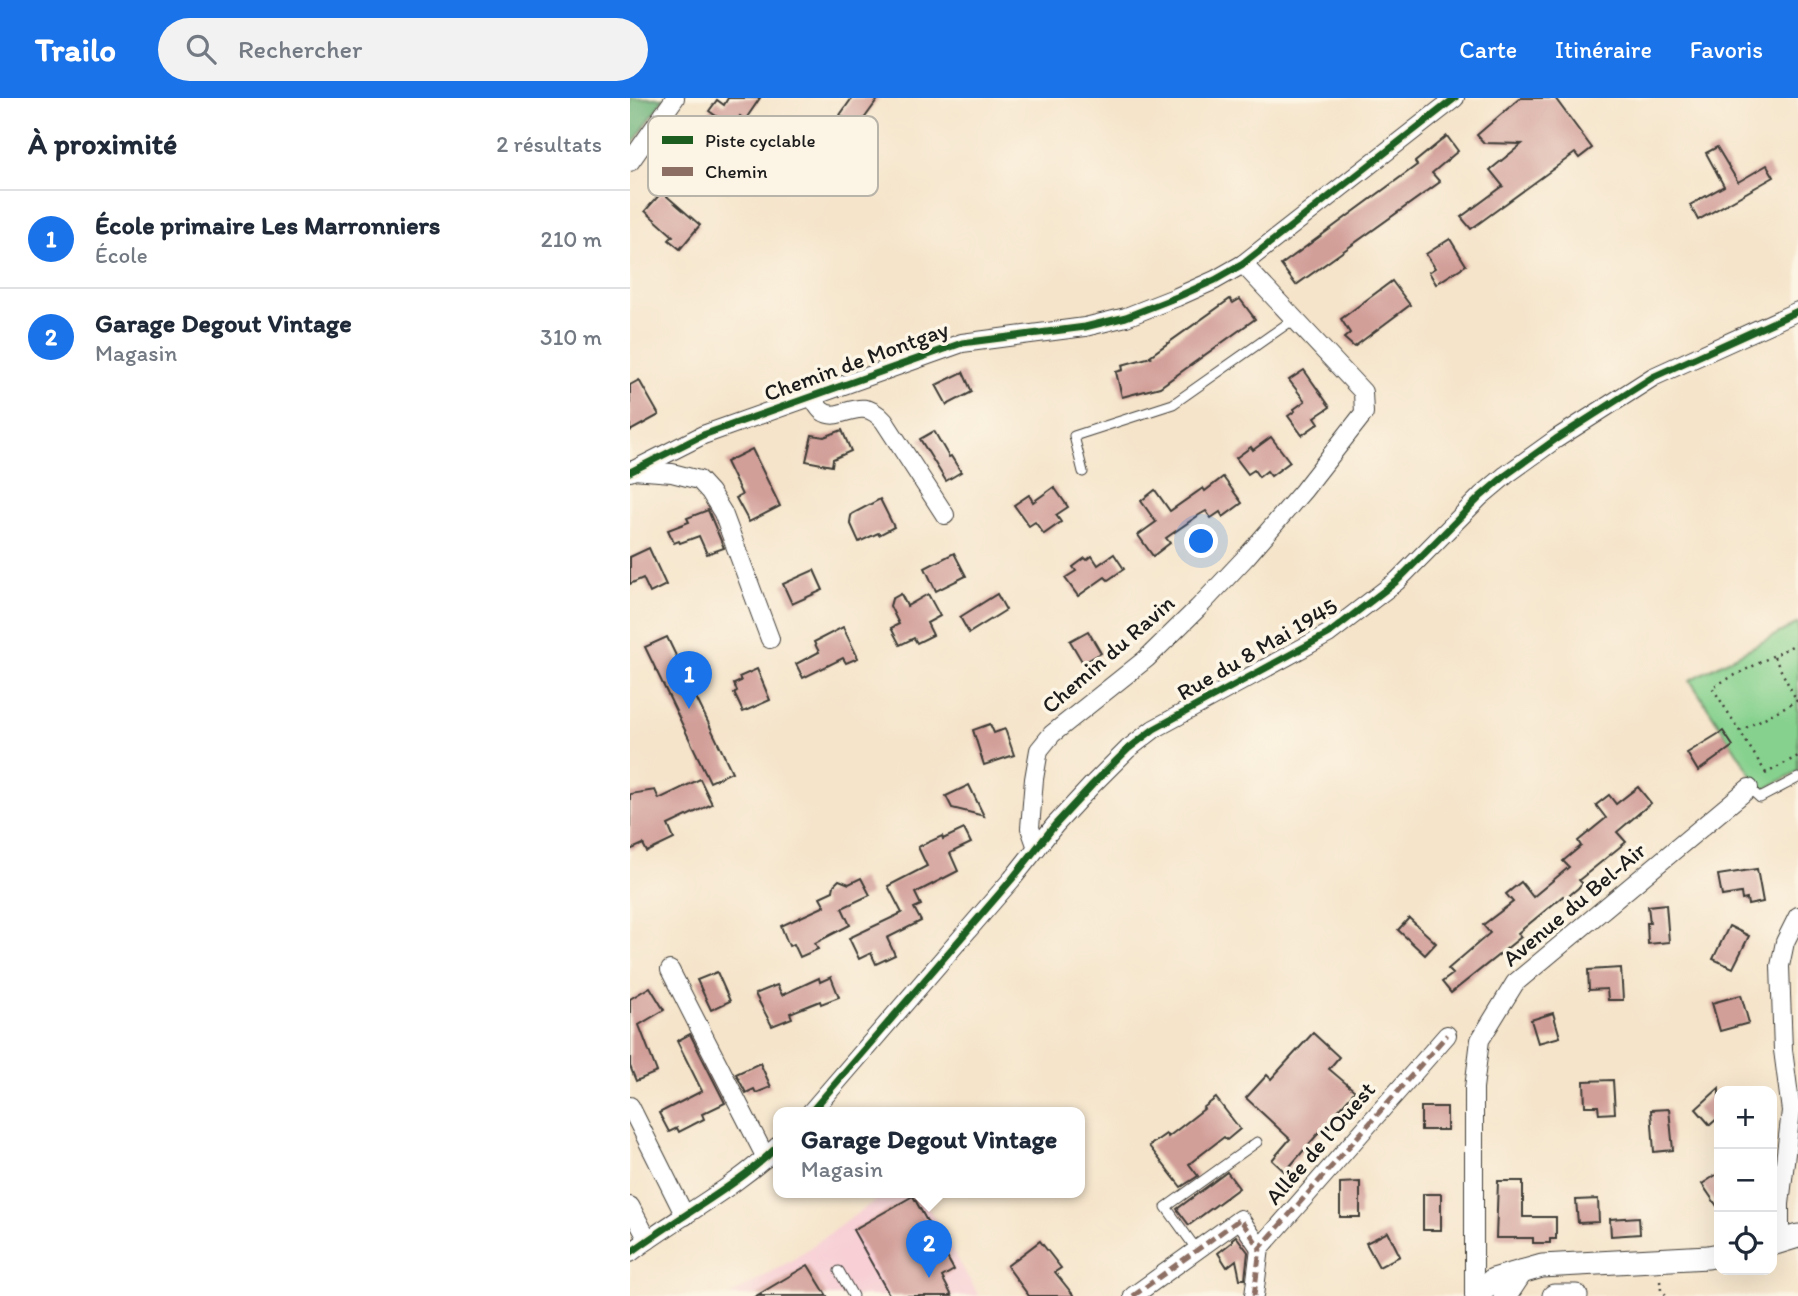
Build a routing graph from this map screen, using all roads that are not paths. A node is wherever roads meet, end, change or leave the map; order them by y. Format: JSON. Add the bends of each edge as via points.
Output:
{"nodes":[{"id":1,"x":675,"y":98,"type":"edge"},
{"id":2,"x":1455,"y":98,"type":"edge"},
{"id":3,"x":662,"y":116,"type":"edge"},
{"id":4,"x":648,"y":136,"type":"edge"},
{"id":5,"x":630,"y":162,"type":"edge"},
{"id":6,"x":1243,"y":264,"type":"junction"},
{"id":7,"x":1798,"y":311,"type":"edge"},
{"id":8,"x":1294,"y":319,"type":"junction"},
{"id":9,"x":812,"y":397,"type":"junction"},
{"id":10,"x":631,"y":471,"type":"edge"},
{"id":11,"x":1083,"y":472,"type":"dead end"},
{"id":12,"x":945,"y":515,"type":"dead end"},
{"id":13,"x":770,"y":639,"type":"dead end"},
{"id":14,"x":1798,"y":778,"type":"edge"},
{"id":15,"x":1749,"y":788,"type":"joint"},
{"id":16,"x":1037,"y":848,"type":"junction"},
{"id":17,"x":1798,"y":916,"type":"edge"},
{"id":18,"x":670,"y":970,"type":"dead end"},
{"id":19,"x":1447,"y":1035,"type":"dead end"},
{"id":20,"x":630,"y":1106,"type":"edge"},
{"id":21,"x":815,"y":1107,"type":"edge"},
{"id":22,"x":1257,"y":1142,"type":"dead end"},
{"id":23,"x":772,"y":1152,"type":"edge"},
{"id":24,"x":630,"y":1206,"type":"edge"},
{"id":25,"x":685,"y":1216,"type":"junction"},
{"id":26,"x":648,"y":1240,"type":"junction"},
{"id":27,"x":1783,"y":1240,"type":"edge"},
{"id":28,"x":1260,"y":1248,"type":"junction"},
{"id":29,"x":1197,"y":1250,"type":"junction"},
{"id":30,"x":630,"y":1253,"type":"edge"},
{"id":31,"x":1714,"y":1255,"type":"edge"},
{"id":32,"x":839,"y":1271,"type":"dead end"},
{"id":33,"x":1521,"y":1272,"type":"junction"},
{"id":34,"x":853,"y":1296,"type":"edge"},
{"id":35,"x":1133,"y":1296,"type":"edge"},
{"id":36,"x":1254,"y":1296,"type":"edge"},
{"id":37,"x":1476,"y":1296,"type":"edge"},
{"id":38,"x":1506,"y":1296,"type":"edge"},
{"id":39,"x":1554,"y":1296,"type":"edge"},
{"id":40,"x":1576,"y":1296,"type":"edge"}],
"edges":[{"from":1,"to":3,"type":"street"},
{"from":2,"to":6,"type":"street","name":"Chemin de Montgay"},
{"from":4,"to":5,"type":"street"},
{"from":6,"to":8,"type":"street","name":"Chemin du Ravin"},
{"from":6,"to":9,"type":"street","name":"Chemin de Montgay","via":[[1126,317],[962,343]]},
{"from":7,"to":16,"type":"street","name":"Rue du 8 Mai 1945","via":[[1654,377],[1556,439],[1481,496],[1397,581],[1328,634],[1154,729],[1092,785]]},
{"from":8,"to":11,"type":"lane","via":[[1173,404],[1074,436]]},
{"from":8,"to":16,"type":"street","name":"Chemin du Ravin","via":[[1363,392],[1364,413],[1303,491],[1198,608],[1146,659],[1052,734],[1040,750],[1034,779],[1030,828]]},
{"from":9,"to":10,"type":"street","name":"Chemin de Montgay","via":[[703,435]]},
{"from":9,"to":12,"type":"street","name":"Chemin de Montgay","via":[[822,411],[833,414],[864,408],[877,413]]},
{"from":10,"to":13,"type":"street","via":[[699,480],[710,492],[723,513]]},
{"from":14,"to":15,"type":"lane","via":[[1760,798]]},
{"from":15,"to":37,"type":"street","name":"Avenue du Bel-Air","via":[[1515,983],[1480,1040],[1474,1088]]},
{"from":16,"to":21,"type":"street","name":"Rue du 8 Mai 1945"},
{"from":17,"to":27,"type":"street","via":[[1780,966],[1791,1111],[1780,1204]]},
{"from":18,"to":23,"type":"street"},
{"from":19,"to":28,"type":"street","name":"Allée de l'Ouest"},
{"from":20,"to":25,"type":"street"},
{"from":22,"to":29,"type":"lane","via":[[1166,1207]]},
{"from":23,"to":25,"type":"street","via":[[735,1184]]},
{"from":24,"to":26,"type":"street"},
{"from":25,"to":26,"type":"street"},
{"from":26,"to":30,"type":"street"},
{"from":28,"to":29,"type":"street","via":[[1240,1219]]},
{"from":28,"to":36,"type":"street"},
{"from":29,"to":35,"type":"street"},
{"from":31,"to":33,"type":"street","via":[[1542,1266]]},
{"from":32,"to":34,"type":"lane"},
{"from":33,"to":37,"type":"street","via":[[1493,1280]]},
{"from":33,"to":38,"type":"street"},
{"from":39,"to":40,"type":"street"}]}
